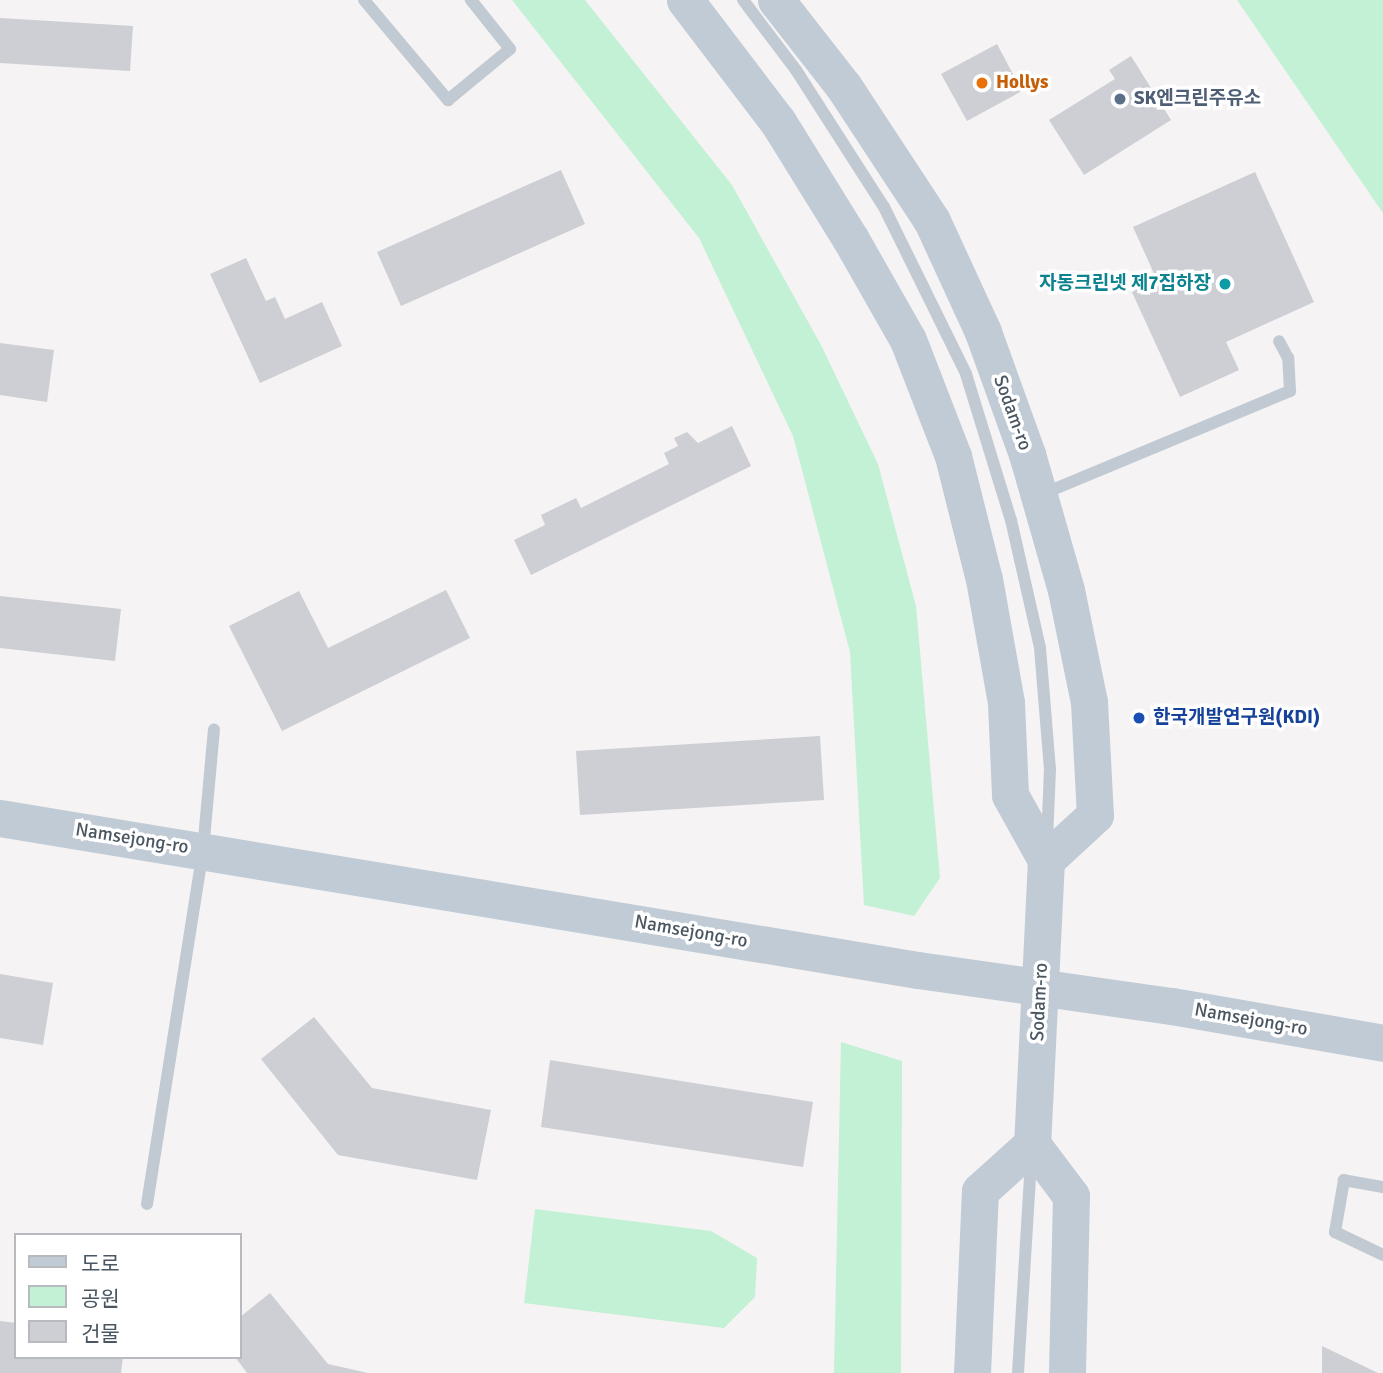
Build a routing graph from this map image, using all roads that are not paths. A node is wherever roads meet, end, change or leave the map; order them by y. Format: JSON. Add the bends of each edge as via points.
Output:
{"nodes":[{"id":1,"x":364,"y":0,"type":"edge"},
{"id":2,"x":471,"y":0,"type":"edge"},
{"id":3,"x":685,"y":0,"type":"edge"},
{"id":4,"x":743,"y":0,"type":"edge"},
{"id":5,"x":776,"y":0,"type":"edge"},
{"id":6,"x":1279,"y":341,"type":"dead end"},
{"id":7,"x":1040,"y":495,"type":"junction"},
{"id":8,"x":214,"y":730,"type":"dead end"},
{"id":9,"x":0,"y":818,"type":"edge"},
{"id":10,"x":203,"y":850,"type":"junction"},
{"id":11,"x":1046,"y":860,"type":"junction"},
{"id":12,"x":1042,"y":987,"type":"junction"},
{"id":13,"x":1383,"y":1043,"type":"edge"},
{"id":14,"x":1032,"y":1144,"type":"junction"},
{"id":15,"x":1383,"y":1187,"type":"edge"},
{"id":16,"x":147,"y":1204,"type":"dead end"},
{"id":17,"x":1383,"y":1255,"type":"edge"},
{"id":18,"x":972,"y":1373,"type":"edge"},
{"id":19,"x":1018,"y":1373,"type":"edge"},
{"id":20,"x":1067,"y":1373,"type":"edge"}],
"edges":[{"from":1,"to":2,"type":"lane","via":[[447,100],[510,49]]},
{"from":3,"to":11,"type":"street","via":[[778,122],[908,340],[953,456],[984,579],[1006,703],[1010,795]]},
{"from":4,"to":11,"type":"lane","via":[[796,70],[884,207],[966,374],[1011,520],[1040,648],[1050,769]]},
{"from":5,"to":7,"type":"street","name":"Sodam-ro","via":[[844,88],[932,221],[983,332]]},
{"from":6,"to":7,"type":"lane","via":[[1288,358],[1290,391]]},
{"from":7,"to":11,"type":"street","name":"Sodam-ro","via":[[1089,702],[1096,815]]},
{"from":8,"to":10,"type":"lane"},
{"from":9,"to":10,"type":"street","name":"Namsejong-ro"},
{"from":10,"to":12,"type":"street","name":"Namsejong-ro"},
{"from":10,"to":16,"type":"lane"},
{"from":11,"to":12,"type":"street","name":"Sodam-ro"},
{"from":12,"to":13,"type":"street","name":"Namsejong-ro"},
{"from":12,"to":14,"type":"street","name":"Sodam-ro"},
{"from":14,"to":18,"type":"street","via":[[981,1191]]},
{"from":14,"to":19,"type":"lane"},
{"from":14,"to":20,"type":"street","via":[[1071,1196]]},
{"from":15,"to":17,"type":"lane","via":[[1344,1180],[1335,1232]]}]}
